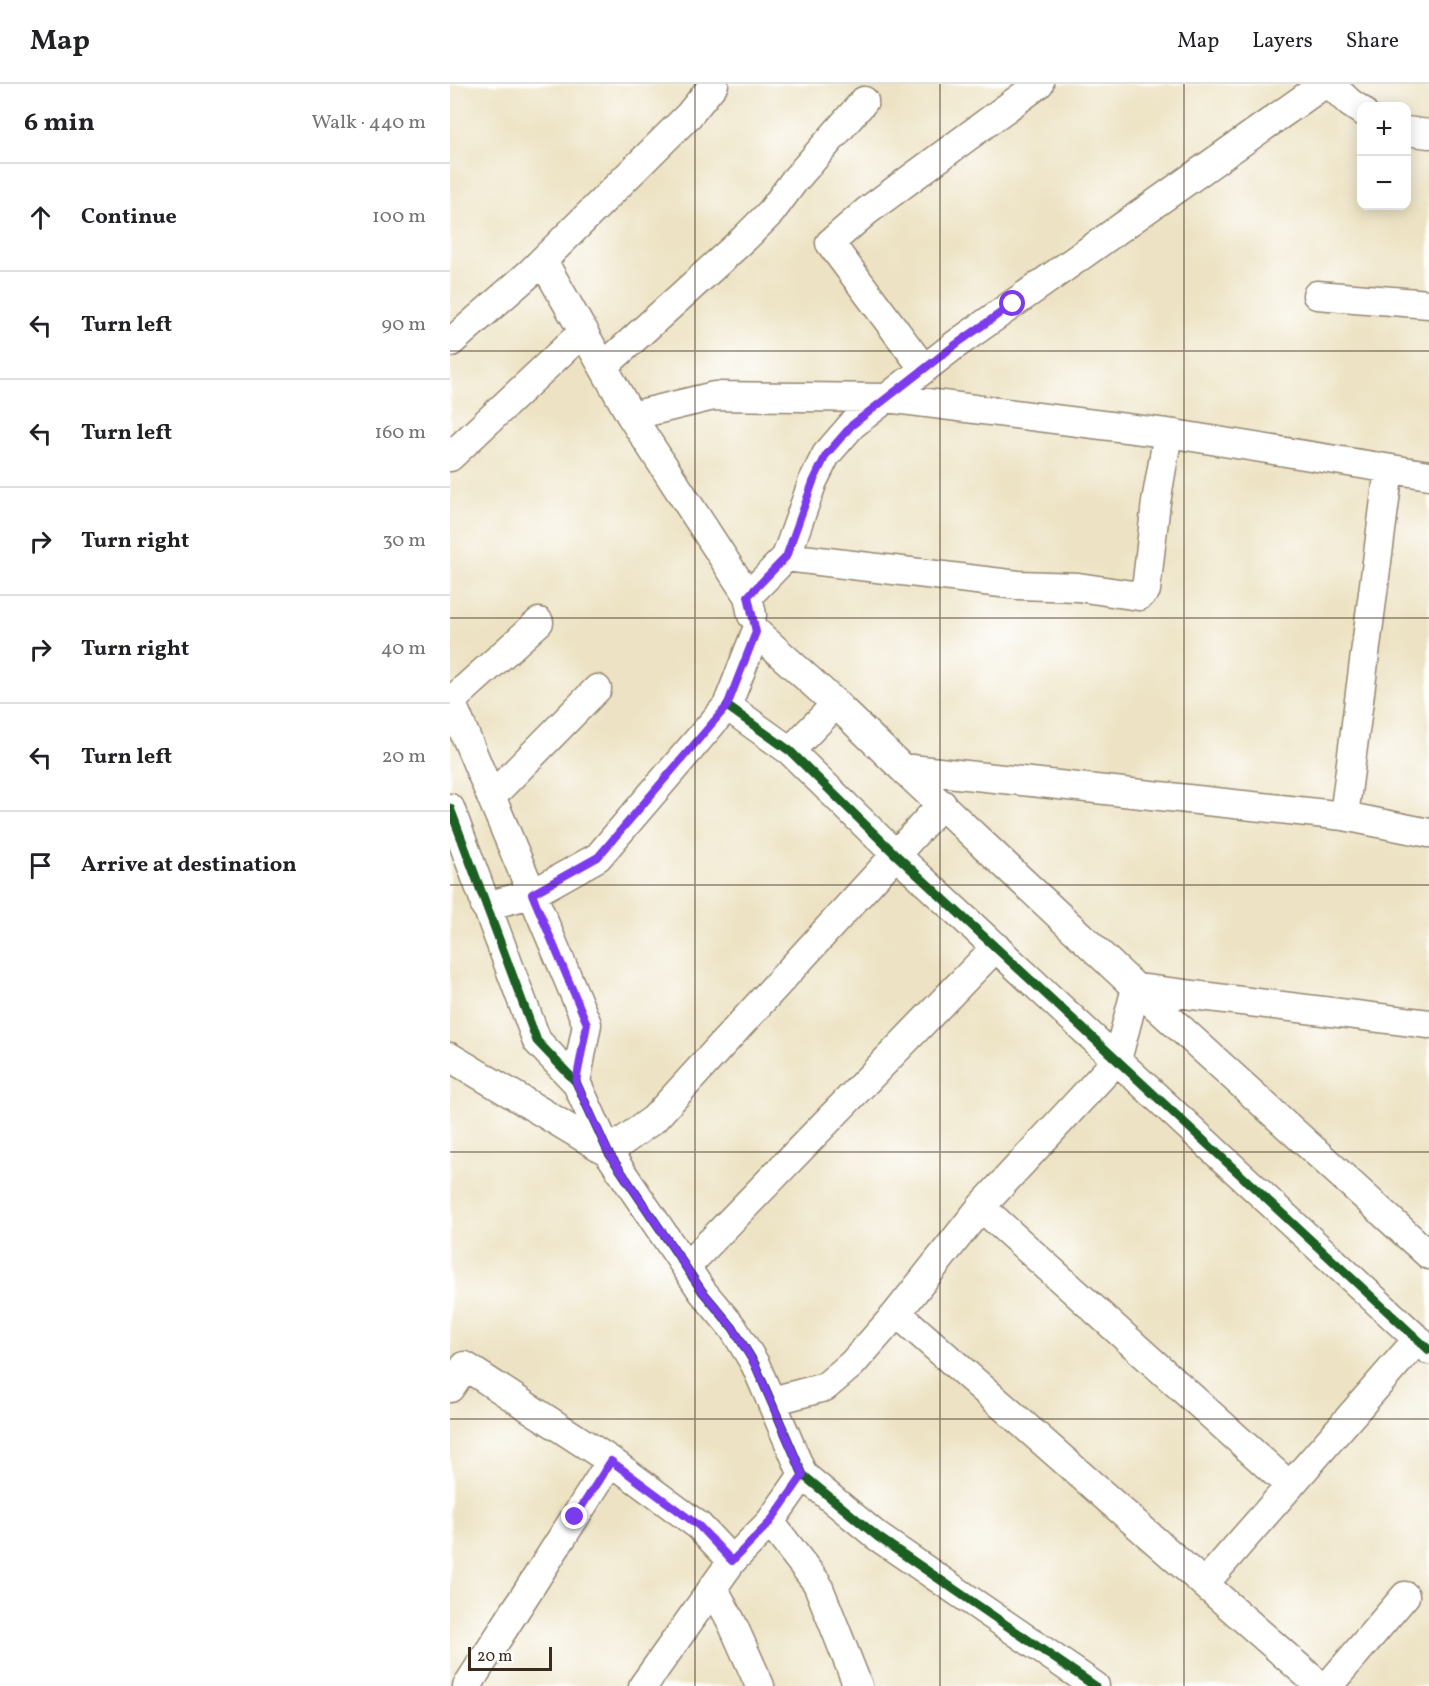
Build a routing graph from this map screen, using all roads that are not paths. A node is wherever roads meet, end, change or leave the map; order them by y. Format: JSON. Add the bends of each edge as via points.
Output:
{"nodes":[{"id":1,"x":714,"y":84,"type":"edge"},
{"id":2,"x":1039,"y":84,"type":"edge"},
{"id":3,"x":1324,"y":84,"type":"edge"},
{"id":4,"x":1330,"y":84,"type":"edge"},
{"id":5,"x":864,"y":101,"type":"dead end"},
{"id":6,"x":1357,"y":108,"type":"edge"},
{"id":7,"x":1411,"y":132,"type":"edge"},
{"id":8,"x":1429,"y":134,"type":"edge"},
{"id":9,"x":543,"y":261,"type":"junction"},
{"id":10,"x":1317,"y":295,"type":"dead end"},
{"id":11,"x":1429,"y":304,"type":"edge"},
{"id":12,"x":584,"y":331,"type":"junction"},
{"id":13,"x":451,"y":342,"type":"edge"},
{"id":14,"x":603,"y":367,"type":"junction"},
{"id":15,"x":924,"y":369,"type":"junction"},
{"id":16,"x":887,"y":398,"type":"junction"},
{"id":17,"x":631,"y":416,"type":"junction"},
{"id":18,"x":1174,"y":434,"type":"junction"},
{"id":19,"x":450,"y":457,"type":"edge"},
{"id":20,"x":1389,"y":469,"type":"junction"},
{"id":21,"x":1429,"y":475,"type":"edge"},
{"id":22,"x":786,"y":557,"type":"junction"},
{"id":23,"x":748,"y":596,"type":"junction"},
{"id":24,"x":539,"y":622,"type":"dead end"},
{"id":25,"x":756,"y":632,"type":"junction"},
{"id":26,"x":597,"y":689,"type":"dead end"},
{"id":27,"x":450,"y":701,"type":"edge"},
{"id":28,"x":836,"y":704,"type":"junction"},
{"id":29,"x":727,"y":706,"type":"junction"},
{"id":30,"x":790,"y":751,"type":"junction"},
{"id":31,"x":902,"y":768,"type":"junction"},
{"id":32,"x":491,"y":797,"type":"junction"},
{"id":33,"x":942,"y":804,"type":"junction"},
{"id":34,"x":450,"y":808,"type":"edge"},
{"id":35,"x":1344,"y":816,"type":"junction"},
{"id":36,"x":1429,"y":833,"type":"edge"},
{"id":37,"x":895,"y":854,"type":"junction"},
{"id":38,"x":532,"y":894,"type":"junction"},
{"id":39,"x":486,"y":906,"type":"junction"},
{"id":40,"x":996,"y":947,"type":"junction"},
{"id":41,"x":1136,"y":988,"type":"junction"},
{"id":42,"x":1429,"y":1024,"type":"edge"},
{"id":43,"x":450,"y":1057,"type":"edge"},
{"id":44,"x":1117,"y":1060,"type":"junction"},
{"id":45,"x":576,"y":1082,"type":"junction"},
{"id":46,"x":608,"y":1152,"type":"junction"},
{"id":47,"x":981,"y":1207,"type":"junction"},
{"id":48,"x":1429,"y":1255,"type":"edge"},
{"id":49,"x":686,"y":1267,"type":"junction"},
{"id":50,"x":897,"y":1313,"type":"junction"},
{"id":51,"x":1423,"y":1345,"type":"edge"},
{"id":52,"x":450,"y":1388,"type":"edge"},
{"id":53,"x":771,"y":1401,"type":"junction"},
{"id":54,"x":611,"y":1461,"type":"junction"},
{"id":55,"x":803,"y":1475,"type":"junction"},
{"id":56,"x":1290,"y":1486,"type":"junction"},
{"id":57,"x":770,"y":1522,"type":"junction"},
{"id":58,"x":732,"y":1561,"type":"junction"},
{"id":59,"x":1205,"y":1583,"type":"junction"},
{"id":60,"x":713,"y":1587,"type":"junction"},
{"id":61,"x":1405,"y":1596,"type":"dead end"},
{"id":62,"x":467,"y":1686,"type":"edge"},
{"id":63,"x":643,"y":1686,"type":"edge"},
{"id":64,"x":760,"y":1686,"type":"edge"},
{"id":65,"x":858,"y":1686,"type":"edge"},
{"id":66,"x":1095,"y":1686,"type":"edge"},
{"id":67,"x":1320,"y":1686,"type":"edge"},
{"id":68,"x":1328,"y":1686,"type":"edge"}],
"edges":[{"from":1,"to":9,"type":"street","via":[[689,115]]},
{"from":2,"to":15,"type":"street","via":[[867,211],[830,243]]},
{"from":3,"to":15,"type":"street"},
{"from":4,"to":6,"type":"street"},
{"from":5,"to":14,"type":"street","via":[[746,238]]},
{"from":7,"to":8,"type":"street"},
{"from":9,"to":12,"type":"street"},
{"from":9,"to":13,"type":"street"},
{"from":10,"to":11,"type":"street"},
{"from":12,"to":14,"type":"street"},
{"from":12,"to":19,"type":"street"},
{"from":14,"to":17,"type":"street"},
{"from":15,"to":16,"type":"street"},
{"from":16,"to":17,"type":"street","via":[[714,396]]},
{"from":16,"to":18,"type":"street"},
{"from":16,"to":22,"type":"street","via":[[852,425],[826,455]]},
{"from":17,"to":23,"type":"street"},
{"from":18,"to":20,"type":"street"},
{"from":18,"to":22,"type":"street","via":[[1167,439],[1146,590],[1139,596]]},
{"from":20,"to":21,"type":"street"},
{"from":20,"to":35,"type":"street"},
{"from":22,"to":23,"type":"street"},
{"from":23,"to":25,"type":"street"},
{"from":24,"to":27,"type":"street"},
{"from":25,"to":28,"type":"street"},
{"from":25,"to":29,"type":"street"},
{"from":26,"to":32,"type":"street"},
{"from":27,"to":32,"type":"street"},
{"from":28,"to":30,"type":"street"},
{"from":28,"to":31,"type":"street"},
{"from":29,"to":30,"type":"street"},
{"from":29,"to":38,"type":"street","via":[[598,857]]},
{"from":30,"to":37,"type":"street"},
{"from":31,"to":33,"type":"street"},
{"from":31,"to":35,"type":"street"},
{"from":32,"to":38,"type":"street"},
{"from":33,"to":37,"type":"street"},
{"from":33,"to":41,"type":"street"},
{"from":34,"to":39,"type":"street"},
{"from":35,"to":36,"type":"street"},
{"from":37,"to":40,"type":"street"},
{"from":37,"to":46,"type":"street","via":[[654,1119]]},
{"from":38,"to":39,"type":"street"},
{"from":38,"to":45,"type":"street","via":[[587,1024]]},
{"from":39,"to":45,"type":"street","via":[[537,1041]]},
{"from":40,"to":44,"type":"street"},
{"from":40,"to":49,"type":"street"},
{"from":41,"to":42,"type":"street"},
{"from":41,"to":44,"type":"street"},
{"from":41,"to":48,"type":"street"},
{"from":43,"to":46,"type":"street"},
{"from":44,"to":47,"type":"street"},
{"from":44,"to":51,"type":"street"},
{"from":45,"to":46,"type":"street"},
{"from":46,"to":49,"type":"street"},
{"from":47,"to":50,"type":"street"},
{"from":47,"to":56,"type":"street"},
{"from":49,"to":53,"type":"street","via":[[733,1328]]},
{"from":50,"to":53,"type":"street","via":[[852,1364],[825,1387]]},
{"from":50,"to":59,"type":"street"},
{"from":51,"to":56,"type":"street"},
{"from":52,"to":54,"type":"street","via":[[465,1366]]},
{"from":53,"to":55,"type":"street"},
{"from":54,"to":58,"type":"street","via":[[699,1526]]},
{"from":54,"to":62,"type":"street"},
{"from":55,"to":57,"type":"street"},
{"from":55,"to":66,"type":"street","via":[[878,1537]]},
{"from":56,"to":59,"type":"street"},
{"from":57,"to":58,"type":"street"},
{"from":57,"to":65,"type":"street","via":[[817,1583]]},
{"from":58,"to":60,"type":"street"},
{"from":59,"to":67,"type":"street"},
{"from":60,"to":63,"type":"street"},
{"from":60,"to":64,"type":"street"},
{"from":61,"to":68,"type":"street"}]}
